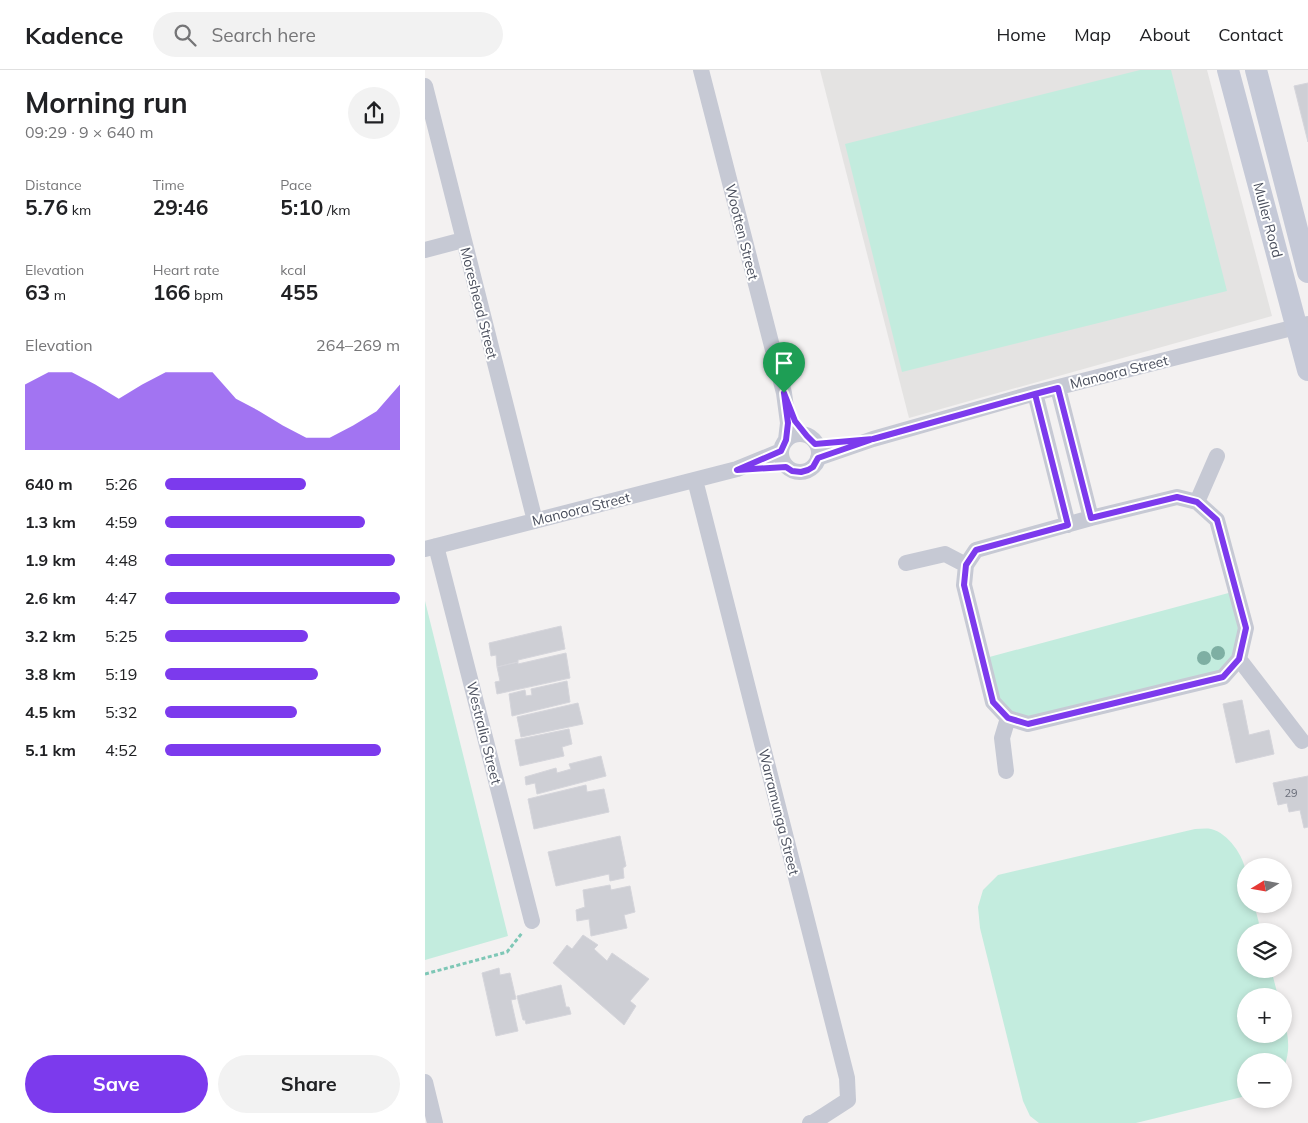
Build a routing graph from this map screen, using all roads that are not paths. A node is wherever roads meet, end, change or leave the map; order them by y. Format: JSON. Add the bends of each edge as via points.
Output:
{"nodes":[{"id":1,"x":701,"y":70,"type":"edge"},
{"id":2,"x":1228,"y":70,"type":"edge"},
{"id":3,"x":1256,"y":70,"type":"edge"},
{"id":4,"x":425,"y":86,"type":"edge"},
{"id":5,"x":463,"y":240,"type":"junction"},
{"id":6,"x":425,"y":250,"type":"edge"},
{"id":7,"x":1308,"y":272,"type":"edge"},
{"id":8,"x":1302,"y":326,"type":"edge"},
{"id":9,"x":1308,"y":370,"type":"edge"},
{"id":10,"x":1058,"y":388,"type":"junction"},
{"id":11,"x":784,"y":393,"type":"junction"},
{"id":12,"x":1035,"y":394,"type":"junction"},
{"id":13,"x":814,"y":446,"type":"junction"},
{"id":14,"x":785,"y":453,"type":"junction"},
{"id":15,"x":1217,"y":456,"type":"dead end"},
{"id":16,"x":695,"y":480,"type":"junction"},
{"id":17,"x":1197,"y":502,"type":"junction"},
{"id":18,"x":1091,"y":518,"type":"junction"},
{"id":19,"x":535,"y":521,"type":"junction"},
{"id":20,"x":1068,"y":525,"type":"junction"},
{"id":21,"x":430,"y":547,"type":"edge"},
{"id":22,"x":905,"y":563,"type":"dead end"},
{"id":23,"x":966,"y":565,"type":"junction"},
{"id":24,"x":1239,"y":659,"type":"junction"},
{"id":25,"x":1008,"y":718,"type":"junction"},
{"id":26,"x":1302,"y":741,"type":"dead end"},
{"id":27,"x":1006,"y":771,"type":"dead end"},
{"id":28,"x":532,"y":921,"type":"road end"},
{"id":29,"x":425,"y":1082,"type":"edge"},
{"id":30,"x":435,"y":1123,"type":"edge"},
{"id":31,"x":810,"y":1123,"type":"edge"}],
"edges":[{"from":1,"to":11,"type":"street","name":"Wootten Street"},
{"from":2,"to":8,"type":"main road","name":"Muller Road"},
{"from":3,"to":7,"type":"main road","name":"Muller Road"},
{"from":4,"to":5,"type":"street","name":"Moreshead Street"},
{"from":5,"to":6,"type":"street"},
{"from":5,"to":19,"type":"street","name":"Moreshead Street"},
{"from":8,"to":9,"type":"main road","name":"Muller Road"},
{"from":8,"to":10,"type":"street","name":"Manoora Street"},
{"from":10,"to":12,"type":"street","name":"Manoora Street"},
{"from":10,"to":18,"type":"street"},
{"from":11,"to":13,"type":"street","name":"Wootten Street","via":[[795,421]]},
{"from":11,"to":14,"type":"street","name":"Wootten Street","via":[[788,423]]},
{"from":12,"to":13,"type":"street","name":"Manoora Street","via":[[873,439]]},
{"from":12,"to":20,"type":"street"},
{"from":13,"to":14,"type":"street","via":[[798,435],[792,436]]},
{"from":13,"to":14,"type":"street","via":[[813,467],[805,472],[795,472]]},
{"from":14,"to":16,"type":"street","name":"Manoora Street"},
{"from":15,"to":17,"type":"street"},
{"from":16,"to":19,"type":"street","name":"Manoora Street"},
{"from":16,"to":31,"type":"street","name":"Warramunga Street","via":[[847,1078],[848,1100]]},
{"from":17,"to":18,"type":"street","via":[[1177,497]]},
{"from":17,"to":24,"type":"street","via":[[1217,520],[1246,628]]},
{"from":18,"to":20,"type":"street"},
{"from":19,"to":21,"type":"street","name":"Manoora Street"},
{"from":20,"to":23,"type":"street","via":[[976,550]]},
{"from":21,"to":28,"type":"street","name":"Westralia Street"},
{"from":22,"to":23,"type":"street","via":[[945,554]]},
{"from":23,"to":25,"type":"street","via":[[964,585],[993,702]]},
{"from":24,"to":25,"type":"street","via":[[1223,677],[1028,724]]},
{"from":24,"to":26,"type":"street"},
{"from":25,"to":27,"type":"street","via":[[1003,738]]},
{"from":29,"to":30,"type":"street"}]}
